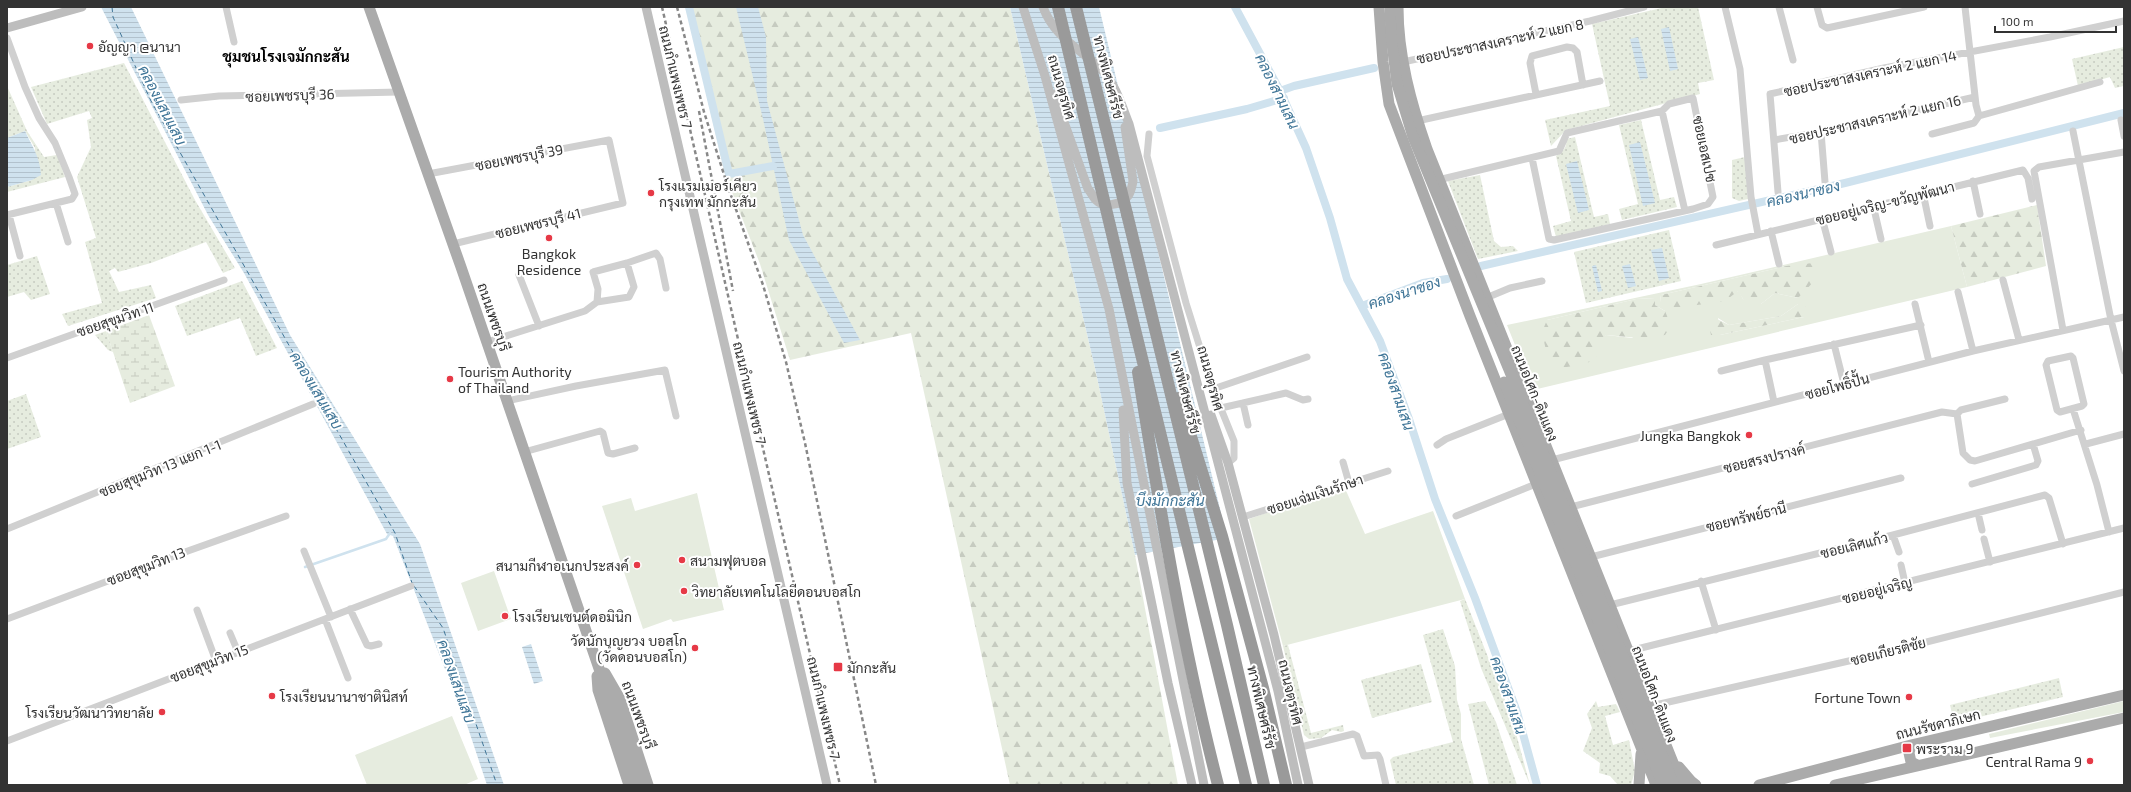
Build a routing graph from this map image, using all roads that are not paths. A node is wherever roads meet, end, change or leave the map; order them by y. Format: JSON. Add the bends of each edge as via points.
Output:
{"nodes":[{"id":1,"x":82,"y":7,"type":"edge"},
{"id":2,"x":226,"y":7,"type":"edge"},
{"id":3,"x":369,"y":7,"type":"edge"},
{"id":4,"x":646,"y":7,"type":"edge"},
{"id":5,"x":1023,"y":7,"type":"edge"},
{"id":6,"x":1043,"y":7,"type":"edge"},
{"id":7,"x":1058,"y":7,"type":"edge"},
{"id":8,"x":1076,"y":7,"type":"edge"},
{"id":9,"x":1379,"y":7,"type":"edge"},
{"id":10,"x":1390,"y":7,"type":"edge"},
{"id":11,"x":1398,"y":7,"type":"edge"},
{"id":12,"x":1644,"y":7,"type":"edge"},
{"id":13,"x":1725,"y":7,"type":"edge"},
{"id":14,"x":1779,"y":7,"type":"edge"},
{"id":15,"x":1817,"y":7,"type":"edge"},
{"id":16,"x":1924,"y":7,"type":"edge"},
{"id":17,"x":1965,"y":7,"type":"edge"},
{"id":18,"x":1627,"y":9,"type":"edge"},
{"id":19,"x":2124,"y":21,"type":"edge"},
{"id":20,"x":7,"y":28,"type":"edge"},
{"id":21,"x":7,"y":38,"type":"edge"},
{"id":22,"x":234,"y":42,"type":"dead end"},
{"id":23,"x":1970,"y":53,"type":"junction"},
{"id":24,"x":1793,"y":60,"type":"dead end"},
{"id":25,"x":1403,"y":62,"type":"junction"},
{"id":26,"x":1045,"y":76,"type":"junction"},
{"id":27,"x":1600,"y":81,"type":"dead end"},
{"id":28,"x":2100,"y":82,"type":"dead end"},
{"id":29,"x":1583,"y":85,"type":"junction"},
{"id":30,"x":399,"y":92,"type":"junction"},
{"id":31,"x":1536,"y":94,"type":"junction"},
{"id":32,"x":1975,"y":96,"type":"junction"},
{"id":33,"x":181,"y":100,"type":"dead end"},
{"id":34,"x":1662,"y":111,"type":"junction"},
{"id":35,"x":1125,"y":113,"type":"junction"},
{"id":36,"x":1979,"y":116,"type":"junction"},
{"id":37,"x":2121,"y":120,"type":"dead end"},
{"id":38,"x":1417,"y":122,"type":"junction"},
{"id":39,"x":2074,"y":131,"type":"dead end"},
{"id":40,"x":1821,"y":132,"type":"junction"},
{"id":41,"x":1149,"y":134,"type":"dead end"},
{"id":42,"x":1932,"y":134,"type":"dead end"},
{"id":43,"x":2124,"y":136,"type":"edge"},
{"id":44,"x":1774,"y":140,"type":"junction"},
{"id":45,"x":2124,"y":152,"type":"edge"},
{"id":46,"x":1532,"y":158,"type":"junction"},
{"id":47,"x":2079,"y":158,"type":"junction"},
{"id":48,"x":428,"y":174,"type":"junction"},
{"id":49,"x":1438,"y":180,"type":"junction"},
{"id":50,"x":1973,"y":181,"type":"junction"},
{"id":51,"x":1825,"y":182,"type":"dead end"},
{"id":52,"x":1778,"y":192,"type":"dead end"},
{"id":53,"x":1924,"y":193,"type":"junction"},
{"id":54,"x":2032,"y":199,"type":"dead end"},
{"id":55,"x":56,"y":203,"type":"junction"},
{"id":56,"x":623,"y":203,"type":"joint"},
{"id":57,"x":1873,"y":205,"type":"junction"},
{"id":58,"x":1685,"y":210,"type":"junction"},
{"id":59,"x":1980,"y":214,"type":"dead end"},
{"id":60,"x":8,"y":215,"type":"edge"},
{"id":61,"x":1822,"y":218,"type":"junction"},
{"id":62,"x":1930,"y":226,"type":"dead end"},
{"id":63,"x":1771,"y":231,"type":"junction"},
{"id":64,"x":1758,"y":234,"type":"junction"},
{"id":65,"x":1881,"y":239,"type":"dead end"},
{"id":66,"x":1441,"y":240,"type":"junction"},
{"id":67,"x":68,"y":242,"type":"dead end"},
{"id":68,"x":453,"y":244,"type":"junction"},
{"id":69,"x":1716,"y":245,"type":"dead end"},
{"id":70,"x":1831,"y":252,"type":"dead end"},
{"id":71,"x":20,"y":256,"type":"dead end"},
{"id":72,"x":627,"y":263,"type":"junction"},
{"id":73,"x":1779,"y":264,"type":"dead end"},
{"id":74,"x":519,"y":275,"type":"dead end"},
{"id":75,"x":1122,"y":276,"type":"junction"},
{"id":76,"x":224,"y":280,"type":"dead end"},
{"id":77,"x":2003,"y":280,"type":"dead end"},
{"id":78,"x":1542,"y":281,"type":"dead end"},
{"id":79,"x":666,"y":288,"type":"dead end"},
{"id":80,"x":1958,"y":292,"type":"dead end"},
{"id":81,"x":1486,"y":298,"type":"junction"},
{"id":82,"x":597,"y":302,"type":"junction"},
{"id":83,"x":1915,"y":304,"type":"dead end"},
{"id":84,"x":2124,"y":317,"type":"edge"},
{"id":85,"x":1152,"y":319,"type":"junction"},
{"id":86,"x":2111,"y":320,"type":"junction"},
{"id":87,"x":1921,"y":325,"type":"junction"},
{"id":88,"x":539,"y":326,"type":"junction"},
{"id":89,"x":2063,"y":330,"type":"junction"},
{"id":90,"x":2019,"y":340,"type":"junction"},
{"id":91,"x":487,"y":342,"type":"junction"},
{"id":92,"x":1834,"y":344,"type":"junction"},
{"id":93,"x":1973,"y":351,"type":"junction"},
{"id":94,"x":1306,"y":357,"type":"dead end"},
{"id":95,"x":7,"y":358,"type":"edge"},
{"id":96,"x":1765,"y":360,"type":"junction"},
{"id":97,"x":1930,"y":362,"type":"junction"},
{"id":98,"x":1720,"y":371,"type":"dead end"},
{"id":99,"x":2124,"y":371,"type":"edge"},
{"id":100,"x":1196,"y":374,"type":"junction"},
{"id":101,"x":1122,"y":379,"type":"junction"},
{"id":102,"x":1844,"y":384,"type":"junction"},
{"id":103,"x":1214,"y":389,"type":"junction"},
{"id":104,"x":1308,"y":399,"type":"dead end"},
{"id":105,"x":2004,"y":399,"type":"dead end"},
{"id":106,"x":507,"y":401,"type":"junction"},
{"id":107,"x":1774,"y":402,"type":"junction"},
{"id":108,"x":1242,"y":403,"type":"junction"},
{"id":109,"x":313,"y":404,"type":"dead end"},
{"id":110,"x":1221,"y":408,"type":"junction"},
{"id":111,"x":2073,"y":409,"type":"junction"},
{"id":112,"x":1509,"y":414,"type":"junction"},
{"id":113,"x":1957,"y":414,"type":"junction"},
{"id":114,"x":676,"y":416,"type":"dead end"},
{"id":115,"x":1248,"y":425,"type":"dead end"},
{"id":116,"x":2081,"y":430,"type":"junction"},
{"id":117,"x":2124,"y":434,"type":"edge"},
{"id":118,"x":2033,"y":444,"type":"junction"},
{"id":119,"x":2086,"y":444,"type":"junction"},
{"id":120,"x":1437,"y":445,"type":"dead end"},
{"id":121,"x":635,"y":448,"type":"dead end"},
{"id":122,"x":524,"y":452,"type":"junction"},
{"id":123,"x":1552,"y":460,"type":"junction"},
{"id":124,"x":1343,"y":462,"type":"dead end"},
{"id":125,"x":1228,"y":463,"type":"junction"},
{"id":126,"x":1388,"y":471,"type":"dead end"},
{"id":127,"x":1901,"y":478,"type":"dead end"},
{"id":128,"x":1349,"y":483,"type":"junction"},
{"id":129,"x":1536,"y":484,"type":"junction"},
{"id":130,"x":1972,"y":484,"type":"dead end"},
{"id":131,"x":1571,"y":507,"type":"junction"},
{"id":132,"x":1978,"y":513,"type":"junction"},
{"id":133,"x":286,"y":516,"type":"dead end"},
{"id":134,"x":1456,"y":516,"type":"dead end"},
{"id":135,"x":1243,"y":517,"type":"junction"},
{"id":136,"x":2124,"y":528,"type":"edge"},
{"id":137,"x":7,"y":529,"type":"edge"},
{"id":138,"x":1982,"y":530,"type":"dead end"},
{"id":139,"x":2109,"y":532,"type":"junction"},
{"id":140,"x":1893,"y":535,"type":"junction"},
{"id":141,"x":1984,"y":539,"type":"dead end"},
{"id":142,"x":2063,"y":544,"type":"junction"},
{"id":143,"x":304,"y":551,"type":"dead end"},
{"id":144,"x":1899,"y":552,"type":"dead end"},
{"id":145,"x":1591,"y":557,"type":"junction"},
{"id":146,"x":1990,"y":562,"type":"junction"},
{"id":147,"x":1901,"y":565,"type":"dead end"},
{"id":148,"x":1598,"y":575,"type":"junction"},
{"id":149,"x":1701,"y":581,"type":"junction"},
{"id":150,"x":1576,"y":582,"type":"junction"},
{"id":151,"x":1905,"y":583,"type":"junction"},
{"id":152,"x":411,"y":586,"type":"dead end"},
{"id":153,"x":2124,"y":592,"type":"edge"},
{"id":154,"x":1610,"y":605,"type":"junction"},
{"id":155,"x":350,"y":609,"type":"junction"},
{"id":156,"x":197,"y":610,"type":"dead end"},
{"id":157,"x":328,"y":618,"type":"junction"},
{"id":158,"x":7,"y":619,"type":"edge"},
{"id":159,"x":1618,"y":624,"type":"junction"},
{"id":160,"x":1716,"y":630,"type":"junction"},
{"id":161,"x":1595,"y":632,"type":"junction"},
{"id":162,"x":230,"y":633,"type":"dead end"},
{"id":163,"x":379,"y":644,"type":"dead end"},
{"id":164,"x":1629,"y":651,"type":"junction"},
{"id":165,"x":238,"y":652,"type":"junction"},
{"id":166,"x":596,"y":659,"type":"junction"},
{"id":167,"x":216,"y":661,"type":"junction"},
{"id":168,"x":348,"y":678,"type":"dead end"},
{"id":169,"x":2124,"y":695,"type":"edge"},
{"id":170,"x":1650,"y":706,"type":"junction"},
{"id":171,"x":2124,"y":718,"type":"edge"},
{"id":172,"x":1230,"y":727,"type":"junction"},
{"id":173,"x":1252,"y":727,"type":"junction"},
{"id":174,"x":7,"y":741,"type":"edge"},
{"id":175,"x":1911,"y":745,"type":"junction"},
{"id":176,"x":1301,"y":747,"type":"junction"},
{"id":177,"x":1641,"y":750,"type":"junction"},
{"id":178,"x":1668,"y":750,"type":"junction"},
{"id":179,"x":1917,"y":765,"type":"junction"},
{"id":180,"x":629,"y":785,"type":"edge"},
{"id":181,"x":639,"y":785,"type":"edge"},
{"id":182,"x":648,"y":785,"type":"edge"},
{"id":183,"x":827,"y":785,"type":"edge"},
{"id":184,"x":1192,"y":785,"type":"edge"},
{"id":185,"x":1204,"y":785,"type":"edge"},
{"id":186,"x":1218,"y":785,"type":"edge"},
{"id":187,"x":1237,"y":785,"type":"edge"},
{"id":188,"x":1246,"y":785,"type":"edge"},
{"id":189,"x":1264,"y":785,"type":"edge"},
{"id":190,"x":1271,"y":785,"type":"edge"},
{"id":191,"x":1286,"y":785,"type":"edge"},
{"id":192,"x":1298,"y":785,"type":"edge"},
{"id":193,"x":1309,"y":785,"type":"edge"},
{"id":194,"x":1386,"y":785,"type":"edge"},
{"id":195,"x":1639,"y":785,"type":"edge"},
{"id":196,"x":1656,"y":785,"type":"edge"},
{"id":197,"x":1663,"y":785,"type":"edge"},
{"id":198,"x":1674,"y":785,"type":"edge"},
{"id":199,"x":1682,"y":785,"type":"edge"},
{"id":200,"x":1696,"y":785,"type":"edge"},
{"id":201,"x":1759,"y":785,"type":"edge"},
{"id":202,"x":1835,"y":785,"type":"edge"}],
"edges":[{"from":1,"to":20,"type":"main road"},
{"from":2,"to":22,"type":"street"},
{"from":3,"to":30,"type":"main road","name":"ถนนเพชรบุรี"},
{"from":4,"to":183,"type":"main road","name":"ถนนกำแพงเพชร 7"},
{"from":5,"to":26,"type":"main road","name":"ถนนจตุรทิศ"},
{"from":6,"to":35,"type":"main road","name":"ถนนจตุรทิศ","bridge":true,"via":[[1054,30],[1102,70]]},
{"from":7,"to":75,"type":"highway","bridge":true},
{"from":8,"to":85,"type":"highway","name":"ทางพิเศษศรีรัช","bridge":true},
{"from":9,"to":66,"type":"main road","name":"ถนนอโศก-ดินแดง","via":[[1389,104]]},
{"from":10,"to":198,"type":"main road","name":"ถนนอโศก-ดินแดง","bridge":true,"via":[[1397,84],[1413,137]]},
{"from":11,"to":25,"type":"main road","name":"ถนนอโศก-ดินแดง"},
{"from":12,"to":18,"type":"street","name":"ซอยประชาสงเคราะห์ 2 แยก 8"},
{"from":13,"to":64,"type":"street","via":[[1740,69],[1751,197]]},
{"from":14,"to":24,"type":"street"},
{"from":15,"to":16,"type":"street","via":[[1822,25],[1827,28]]},
{"from":17,"to":23,"type":"street"},
{"from":18,"to":25,"type":"street","name":"ซอยประชาสงเคราะห์ 2 แยก 8","via":[[1447,54]]},
{"from":19,"to":23,"type":"street","name":"ซอยประชาสงเคราะห์ 2 แยก 14"},
{"from":21,"to":55,"type":"street","via":[[39,118],[55,143],[69,177],[74,196],[72,199]]},
{"from":23,"to":32,"type":"street"},
{"from":23,"to":44,"type":"street","name":"ซอยประชาสงเคราะห์ 2 แยก 14","via":[[1884,68],[1770,94]]},
{"from":25,"to":38,"type":"main road","name":"ถนนอโศก-ดินแดง"},
{"from":26,"to":35,"type":"main road","bridge":true,"via":[[1059,105],[1088,189],[1095,200],[1102,204],[1124,200],[1132,189]]},
{"from":26,"to":101,"type":"main road","name":"ถนนจตุรทิศ","via":[[1109,309]]},
{"from":27,"to":29,"type":"street"},
{"from":28,"to":36,"type":"street"},
{"from":29,"to":31,"type":"street"},
{"from":29,"to":31,"type":"street","via":[[1577,52],[1572,47],[1567,47],[1532,56],[1530,63]]},
{"from":30,"to":33,"type":"street","name":"ซอยเพชรบุรี 36","via":[[219,96]]},
{"from":30,"to":48,"type":"main road","name":"ถนนเพชรบุรี"},
{"from":31,"to":38,"type":"street"},
{"from":32,"to":36,"type":"street"},
{"from":32,"to":40,"type":"street","name":"ซอยประชาสงเคราะห์ 2 แยก 16"},
{"from":34,"to":46,"type":"street","name":"ซอยเอสเปซ","via":[[1573,131],[1564,137],[1559,151]]},
{"from":34,"to":58,"type":"street"},
{"from":34,"to":58,"type":"street","name":"ซอยเอสเปซ","via":[[1669,104],[1693,98],[1695,103],[1713,197],[1708,204]]},
{"from":35,"to":100,"type":"main road","name":"ถนนจตุรทิศ"},
{"from":36,"to":42,"type":"street","via":[[1974,123]]},
{"from":37,"to":43,"type":"street"},
{"from":38,"to":49,"type":"main road","name":"ถนนอโศก-ดินแดง"},
{"from":39,"to":47,"type":"street"},
{"from":40,"to":44,"type":"street","name":"ซอยประชาสงเคราะห์ 2 แยก 16"},
{"from":40,"to":51,"type":"street"},
{"from":41,"to":103,"type":"street","via":[[1146,156],[1186,303]]},
{"from":44,"to":52,"type":"street"},
{"from":45,"to":47,"type":"street"},
{"from":46,"to":49,"type":"street","name":"ซอยเอสเปซ"},
{"from":46,"to":58,"type":"street","name":"ซอยเอสเปซ","via":[[1549,239],[1554,240]]},
{"from":47,"to":86,"type":"street"},
{"from":47,"to":89,"type":"street","via":[[2039,167],[2034,171]]},
{"from":48,"to":56,"type":"street","name":"ซอยเพชรบุรี 39","via":[[609,140]]},
{"from":48,"to":68,"type":"main road","name":"ถนนเพชรบุรี"},
{"from":49,"to":81,"type":"main road","name":"ถนนอโศก-ดินแดง"},
{"from":50,"to":53,"type":"street","name":"ซอยอยู่เจริญ-ขวัญพัฒนา"},
{"from":50,"to":54,"type":"street","name":"ซอยอยู่เจริญ-ขวัญพัฒนา","via":[[2023,170],[2028,178]]},
{"from":50,"to":59,"type":"street"},
{"from":53,"to":57,"type":"street","name":"ซอยอยู่เจริญ-ขวัญพัฒนา"},
{"from":53,"to":62,"type":"street"},
{"from":55,"to":60,"type":"street"},
{"from":55,"to":67,"type":"street"},
{"from":56,"to":68,"type":"street","name":"ซอยเพชรบุรี 41"},
{"from":57,"to":61,"type":"street","name":"ซอยอยู่เจริญ-ขวัญพัฒนา"},
{"from":57,"to":65,"type":"street"},
{"from":60,"to":71,"type":"street"},
{"from":61,"to":63,"type":"street","name":"ซอยอยู่เจริญ-ขวัญพัฒนา"},
{"from":61,"to":70,"type":"street"},
{"from":63,"to":64,"type":"street","name":"ซอยอยู่เจริญ-ขวัญพัฒนา"},
{"from":63,"to":73,"type":"street"},
{"from":64,"to":69,"type":"street","name":"ซอยอยู่เจริญ-ขวัญพัฒนา"},
{"from":66,"to":112,"type":"main road","name":"ถนนอโศก-ดินแดง"},
{"from":66,"to":197,"type":"main road","name":"ถนนอโศก-ดินแดง","bridge":true,"via":[[1476,311]]},
{"from":68,"to":91,"type":"main road","name":"ถนนเพชรบุรี"},
{"from":72,"to":79,"type":"street","via":[[656,253],[660,259]]},
{"from":72,"to":82,"type":"street","via":[[593,272],[598,290]]},
{"from":72,"to":82,"type":"street","via":[[634,287],[629,297]]},
{"from":74,"to":88,"type":"street"},
{"from":75,"to":172,"type":"highway"},
{"from":75,"to":186,"type":"highway","via":[[1155,477],[1195,692]]},
{"from":76,"to":95,"type":"street","name":"ซอยสุขุมวิท 11"},
{"from":77,"to":90,"type":"street"},
{"from":78,"to":81,"type":"street","via":[[1510,288]]},
{"from":80,"to":93,"type":"street"},
{"from":81,"to":123,"type":"main road","name":"ถนนอโศก-ดินแดง"},
{"from":82,"to":88,"type":"street","via":[[585,311]]},
{"from":83,"to":87,"type":"street"},
{"from":84,"to":86,"type":"street","name":"ซอยโพธิ์ปั้น"},
{"from":85,"to":173,"type":"highway","name":"ทางพิเศษศรีรัช"},
{"from":85,"to":191,"type":"highway","via":[[1189,427],[1222,536]]},
{"from":86,"to":89,"type":"street","name":"ซอยโพธิ์ปั้น"},
{"from":86,"to":99,"type":"street"},
{"from":87,"to":92,"type":"street"},
{"from":87,"to":97,"type":"street"},
{"from":88,"to":91,"type":"street"},
{"from":89,"to":90,"type":"street","name":"ซอยโพธิ์ปั้น"},
{"from":90,"to":93,"type":"street","name":"ซอยโพธิ์ปั้น"},
{"from":91,"to":106,"type":"main road","name":"ถนนเพชรบุรี"},
{"from":92,"to":96,"type":"street"},
{"from":92,"to":102,"type":"street"},
{"from":93,"to":97,"type":"street","name":"ซอยโพธิ์ปั้น"},
{"from":94,"to":103,"type":"street"},
{"from":96,"to":98,"type":"street"},
{"from":96,"to":107,"type":"street"},
{"from":97,"to":102,"type":"street","name":"ซอยโพธิ์ปั้น"},
{"from":100,"to":125,"type":"main road"},
{"from":100,"to":192,"type":"main road","name":"ถนนจตุรทิศ","via":[[1276,683]]},
{"from":101,"to":184,"type":"main road","via":[[1127,483],[1168,683]]},
{"from":101,"to":185,"type":"main road","name":"ถนนจตุรทิศ"},
{"from":102,"to":107,"type":"street","name":"ซอยโพธิ์ปั้น"},
{"from":103,"to":110,"type":"street"},
{"from":104,"to":108,"type":"street","via":[[1303,400],[1286,393]]},
{"from":105,"to":113,"type":"street","via":[[1961,410]]},
{"from":106,"to":114,"type":"street","via":[[665,370]]},
{"from":106,"to":122,"type":"main road","name":"ถนนเพชรบุรี"},
{"from":107,"to":123,"type":"street","name":"ซอยโพธิ์ปั้น"},
{"from":108,"to":110,"type":"street"},
{"from":108,"to":115,"type":"street"},
{"from":109,"to":137,"type":"street","name":"ซอยสุขุมวิท 13 แยก 1-1"},
{"from":110,"to":125,"type":"street","via":[[1234,441],[1234,458]]},
{"from":111,"to":111,"type":"street","via":[[2060,412],[2057,410],[2046,365],[2048,361],[2070,356],[2073,358],[2084,404]]},
{"from":111,"to":116,"type":"street"},
{"from":112,"to":120,"type":"street"},
{"from":112,"to":129,"type":"main road","name":"ถนนอโศก-ดินแดง"},
{"from":113,"to":118,"type":"street","via":[[1964,453],[1970,460],[1975,461]]},
{"from":113,"to":131,"type":"street","name":"ซอยสรงปรางค์","via":[[1942,412]]},
{"from":116,"to":118,"type":"street"},
{"from":116,"to":119,"type":"street"},
{"from":117,"to":119,"type":"street"},
{"from":118,"to":130,"type":"street","via":[[2038,461],[2036,465]]},
{"from":119,"to":139,"type":"street"},
{"from":121,"to":122,"type":"street","via":[[608,453],[600,430]]},
{"from":122,"to":166,"type":"main road","name":"ถนนเพชรบุรี"},
{"from":123,"to":131,"type":"main road","name":"ถนนอโศก-ดินแดง"},
{"from":124,"to":128,"type":"street"},
{"from":125,"to":135,"type":"main road"},
{"from":126,"to":128,"type":"street","name":"ซอยแจ่มเงินรักษา"},
{"from":127,"to":145,"type":"street","name":"ซอยทรัพย์ธานี"},
{"from":128,"to":135,"type":"street","name":"ซอยแจ่มเงินรักษา"},
{"from":129,"to":134,"type":"street"},
{"from":129,"to":150,"type":"main road","name":"ถนนอโศก-ดินแดง"},
{"from":131,"to":145,"type":"main road","name":"ถนนอโศก-ดินแดง"},
{"from":132,"to":138,"type":"street"},
{"from":132,"to":140,"type":"street","name":"ซอยเลิศแก้ว"},
{"from":132,"to":142,"type":"street","name":"ซอยเลิศแก้ว","via":[[2048,496]]},
{"from":133,"to":158,"type":"street","name":"ซอยสุขุมวิท 13"},
{"from":135,"to":176,"type":"main road"},
{"from":136,"to":139,"type":"street","name":"ซอยอยู่เจริญ"},
{"from":139,"to":142,"type":"street","name":"ซอยอยู่เจริญ"},
{"from":140,"to":144,"type":"street"},
{"from":140,"to":149,"type":"street","name":"ซอยเลิศแก้ว"},
{"from":141,"to":146,"type":"street"},
{"from":142,"to":146,"type":"street","name":"ซอยอยู่เจริญ"},
{"from":143,"to":157,"type":"street"},
{"from":145,"to":148,"type":"main road","name":"ถนนอโศก-ดินแดง"},
{"from":146,"to":151,"type":"street","name":"ซอยอยู่เจริญ"},
{"from":147,"to":151,"type":"street"},
{"from":148,"to":150,"type":"main road"},
{"from":148,"to":154,"type":"main road","name":"ถนนอโศก-ดินแดง"},
{"from":149,"to":154,"type":"street","name":"ซอยเลิศแก้ว"},
{"from":149,"to":160,"type":"street"},
{"from":150,"to":161,"type":"main road","name":"ถนนอโศก-ดินแดง"},
{"from":151,"to":160,"type":"street","name":"ซอยอยู่เจริญ"},
{"from":152,"to":155,"type":"street","name":"ซอยสุขุมวิท 15"},
{"from":153,"to":170,"type":"street","name":"ซอยเกียรติชัย","via":[[1875,655]]},
{"from":154,"to":159,"type":"main road","name":"ถนนอโศก-ดินแดง"},
{"from":155,"to":157,"type":"street","name":"ซอยสุขุมวิท 15"},
{"from":155,"to":163,"type":"street","via":[[367,645]]},
{"from":156,"to":167,"type":"street"},
{"from":157,"to":165,"type":"street","name":"ซอยสุขุมวิท 15"},
{"from":157,"to":168,"type":"street"},
{"from":159,"to":161,"type":"main road"},
{"from":159,"to":164,"type":"main road","name":"ถนนอโศก-ดินแดง"},
{"from":160,"to":164,"type":"street","name":"ซอยอยู่เจริญ"},
{"from":161,"to":177,"type":"main road","name":"ถนนอโศก-ดินแดง"},
{"from":162,"to":165,"type":"street"},
{"from":164,"to":170,"type":"main road","name":"ถนนอโศก-ดินแดง"},
{"from":165,"to":167,"type":"street","name":"ซอยสุขุมวิท 15"},
{"from":166,"to":180,"type":"main road","name":"ถนนเพชรบุรี","via":[[598,690]]},
{"from":166,"to":181,"type":"main road","name":"ถนนเพชรบุรี"},
{"from":166,"to":182,"type":"main road","name":"ถนนเพชรบุรี","via":[[620,699]]},
{"from":167,"to":174,"type":"street","name":"ซอยสุขุมวิท 15"},
{"from":169,"to":175,"type":"main road","name":"ถนนรัชดาภิเษก"},
{"from":170,"to":178,"type":"main road","name":"ถนนอโศก-ดินแดง"},
{"from":171,"to":179,"type":"main road"},
{"from":172,"to":187,"type":"highway"},
{"from":172,"to":188,"type":"highway"},
{"from":173,"to":189,"type":"highway","name":"ทางพิเศษศรีรัช"},
{"from":173,"to":190,"type":"highway"},
{"from":175,"to":179,"type":"main road","via":[[1911,762]]},
{"from":175,"to":201,"type":"main road","name":"ถนนรัชดาภิเษก"},
{"from":176,"to":193,"type":"main road"},
{"from":176,"to":194,"type":"street","via":[[1353,734],[1357,736],[1364,756],[1378,755]]},
{"from":177,"to":195,"type":"main road"},
{"from":177,"to":196,"type":"main road","name":"ถนนอโศก-ดินแดง"},
{"from":178,"to":199,"type":"main road","name":"ถนนอโศก-ดินแดง"},
{"from":178,"to":200,"type":"main road","via":[[1682,772]]},
{"from":179,"to":202,"type":"main road"}]}
